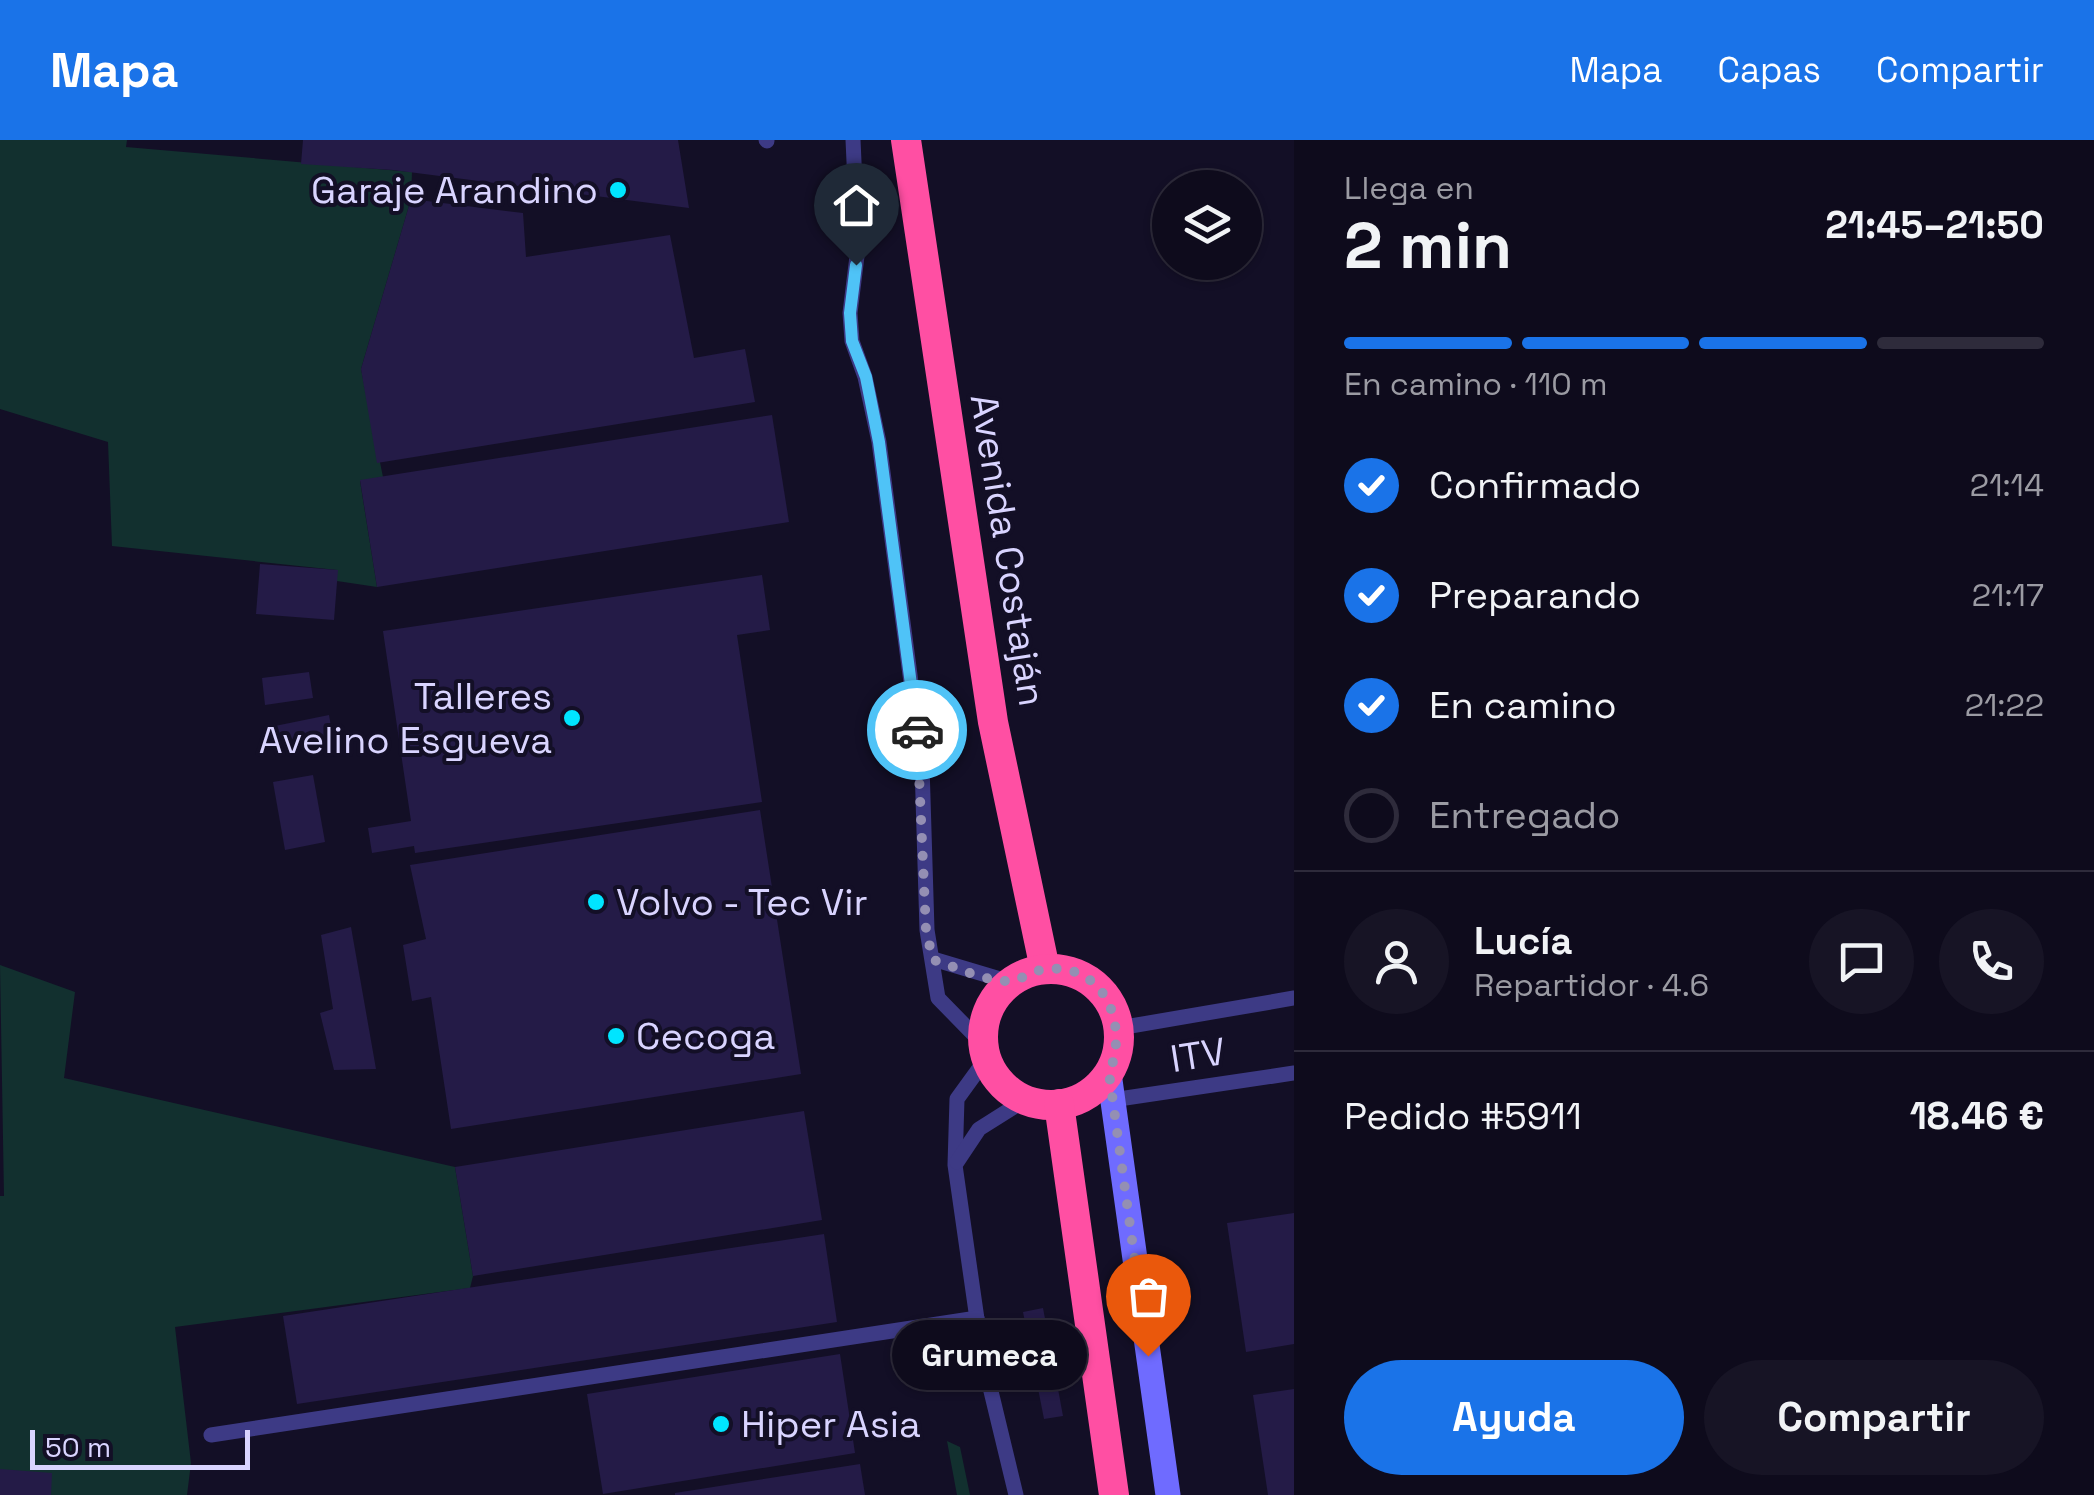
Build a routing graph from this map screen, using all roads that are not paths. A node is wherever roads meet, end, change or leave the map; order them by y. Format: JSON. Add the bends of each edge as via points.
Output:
{"nodes":[{"id":1,"x":853,"y":140,"type":"edge"},
{"id":2,"x":907,"y":143,"type":"edge"},
{"id":3,"x":933,"y":960,"type":"junction"},
{"id":4,"x":1045,"y":969,"type":"junction"},
{"id":5,"x":1010,"y":982,"type":"junction"},
{"id":6,"x":1294,"y":998,"type":"edge"},
{"id":7,"x":1119,"y":1028,"type":"junction"},
{"id":8,"x":984,"y":1051,"type":"junction"},
{"id":9,"x":1294,"y":1073,"type":"edge"},
{"id":10,"x":1110,"y":1086,"type":"junction"},
{"id":11,"x":1025,"y":1100,"type":"junction"},
{"id":12,"x":1059,"y":1104,"type":"junction"},
{"id":13,"x":955,"y":1165,"type":"junction"},
{"id":14,"x":977,"y":1318,"type":"junction"},
{"id":15,"x":212,"y":1435,"type":"dead end"},
{"id":16,"x":1016,"y":1495,"type":"edge"},
{"id":17,"x":1114,"y":1495,"type":"edge"},
{"id":18,"x":1168,"y":1495,"type":"edge"}],
"edges":[{"from":1,"to":3,"type":"lane","via":[[858,248],[852,341],[879,442],[915,712]]},
{"from":2,"to":4,"type":"highway","name":"Avenida Costaján","via":[[994,722]]},
{"from":3,"to":5,"type":"lane"},
{"from":3,"to":8,"type":"lane","via":[[938,998]]},
{"from":4,"to":5,"type":"highway"},
{"from":4,"to":7,"type":"highway","via":[[1088,980],[1109,1001]]},
{"from":5,"to":8,"type":"highway","via":[[989,1009]]},
{"from":6,"to":7,"type":"lane","name":"ITV"},
{"from":7,"to":10,"type":"highway"},
{"from":8,"to":11,"type":"highway","via":[[1008,1090]]},
{"from":8,"to":13,"type":"lane","via":[[957,1100]]},
{"from":9,"to":10,"type":"lane","name":"ITV"},
{"from":10,"to":12,"type":"highway"},
{"from":10,"to":18,"type":"street"},
{"from":11,"to":12,"type":"highway"},
{"from":11,"to":13,"type":"lane","via":[[980,1129]]},
{"from":12,"to":17,"type":"highway"},
{"from":13,"to":14,"type":"lane"},
{"from":14,"to":15,"type":"lane"},
{"from":14,"to":16,"type":"lane"}]}
